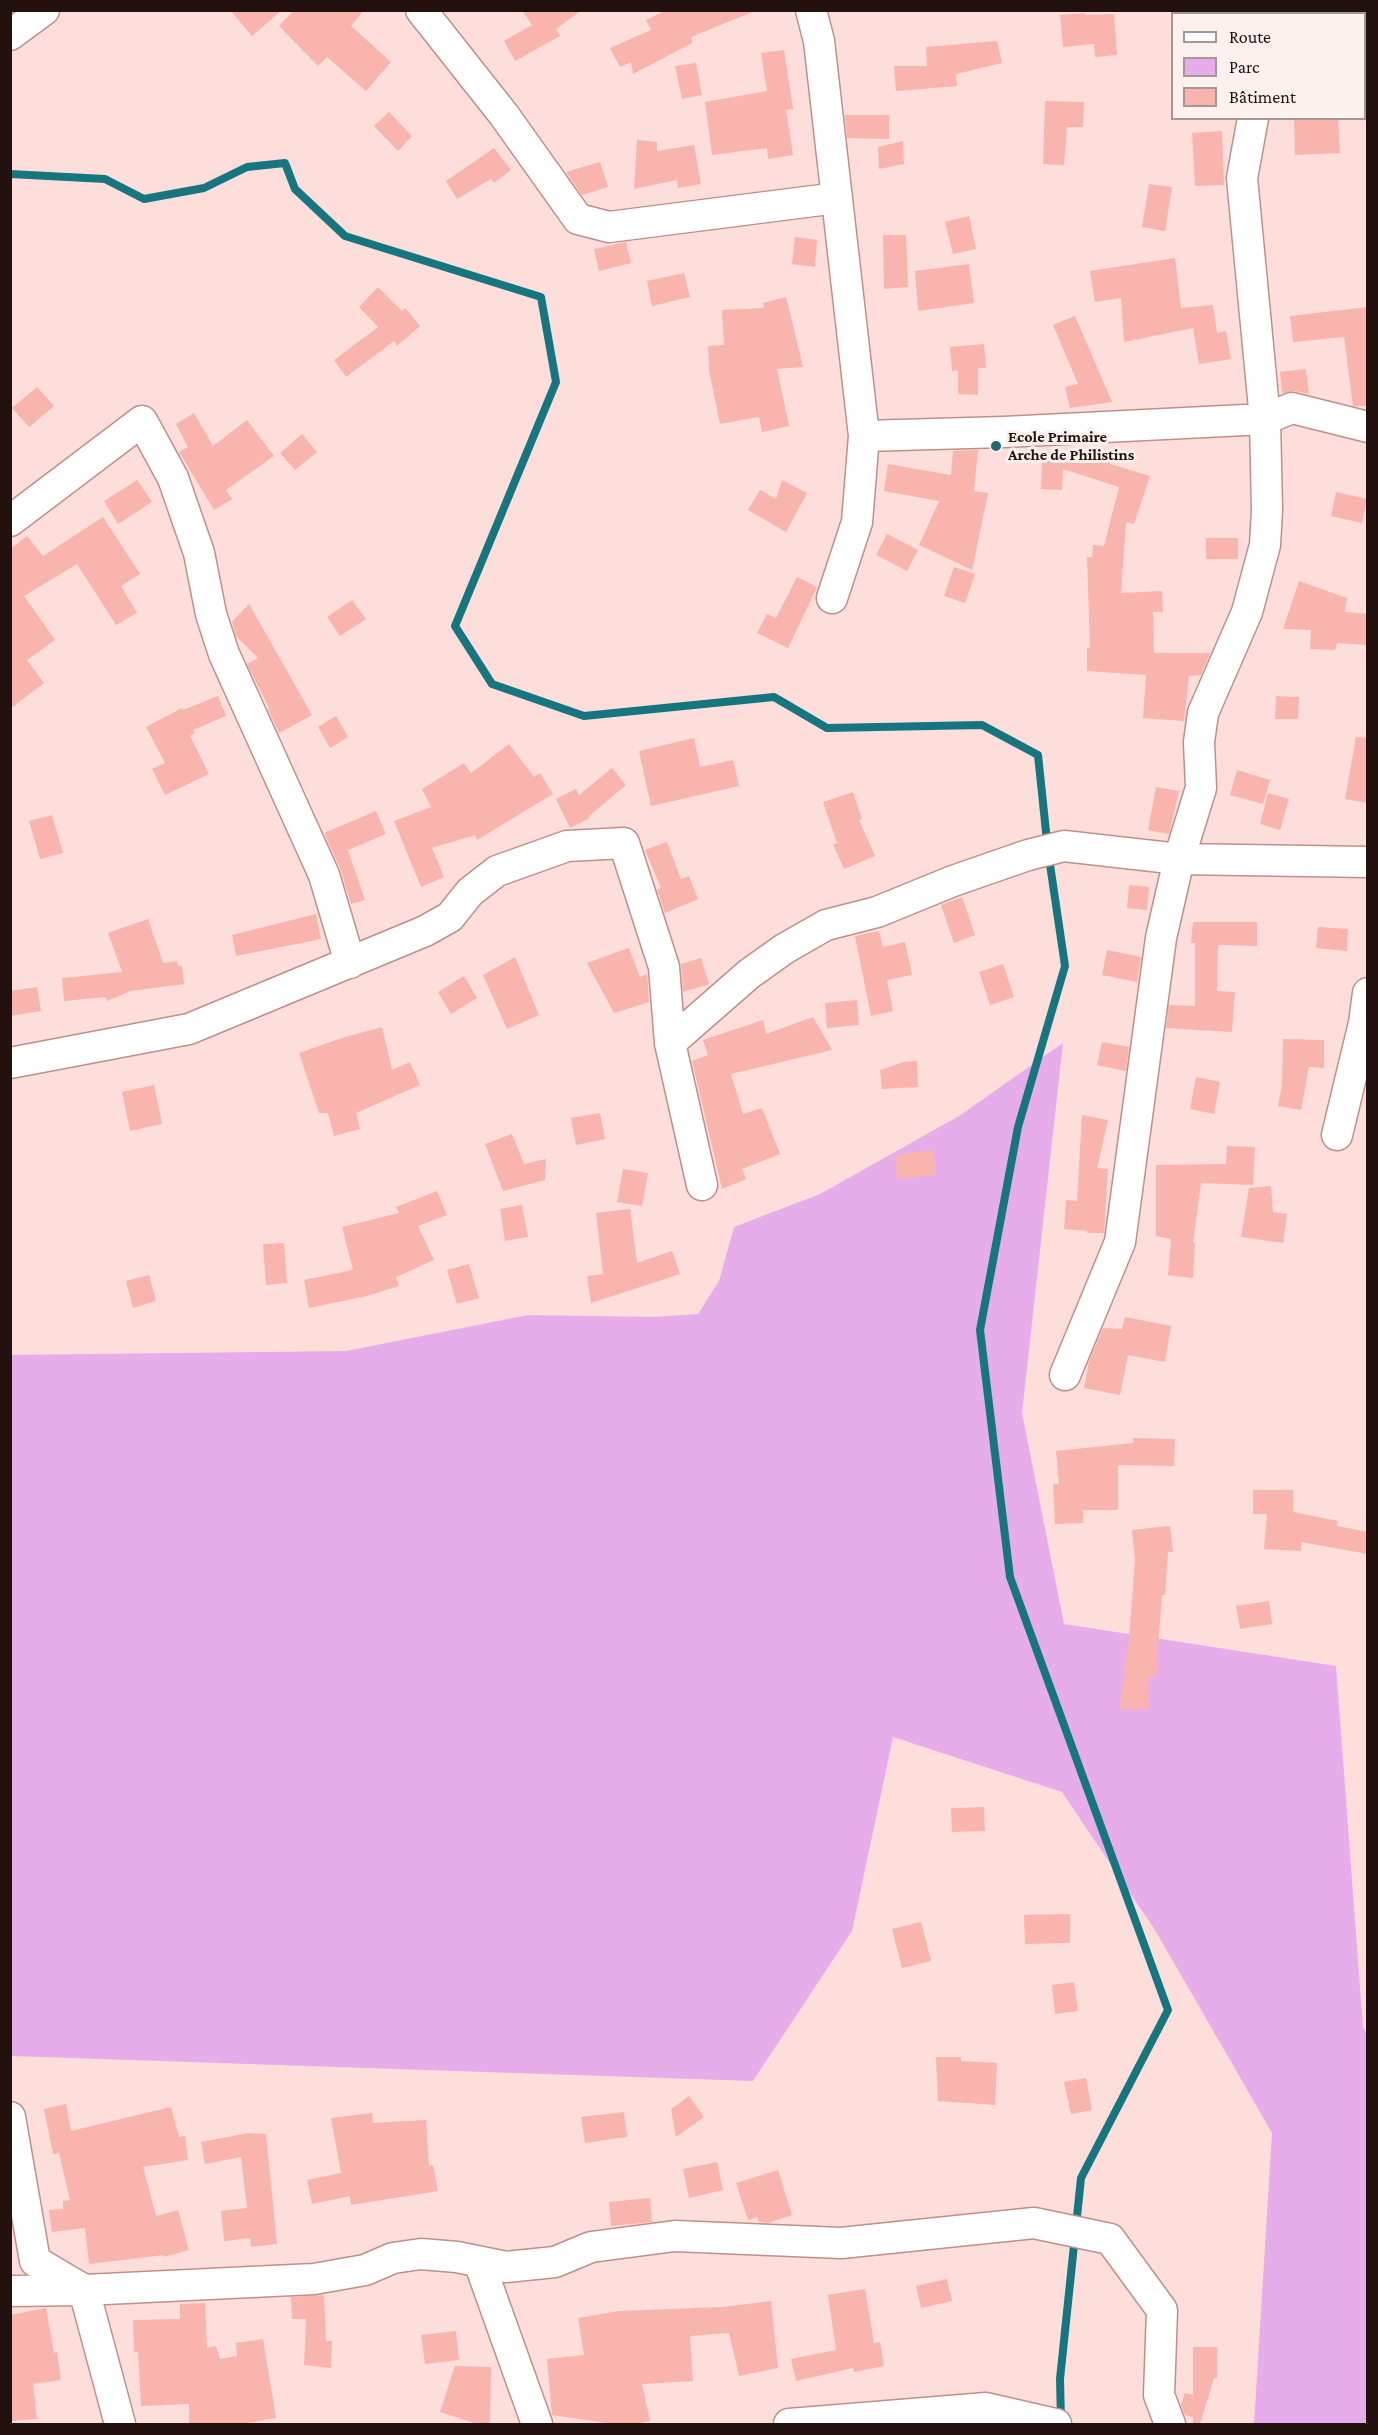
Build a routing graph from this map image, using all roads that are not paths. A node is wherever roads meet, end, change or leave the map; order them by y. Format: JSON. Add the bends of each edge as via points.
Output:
{"nodes":[{"id":1,"x":44,"y":10,"type":"edge"},
{"id":2,"x":421,"y":10,"type":"edge"},
{"id":3,"x":811,"y":10,"type":"edge"},
{"id":4,"x":10,"y":35,"type":"edge"},
{"id":5,"x":1253,"y":120,"type":"edge"},
{"id":6,"x":837,"y":198,"type":"junction"},
{"id":7,"x":1265,"y":419,"type":"junction"},
{"id":8,"x":1368,"y":427,"type":"edge"},
{"id":9,"x":864,"y":436,"type":"junction"},
{"id":10,"x":10,"y":521,"type":"edge"},
{"id":11,"x":832,"y":598,"type":"dead end"},
{"id":12,"x":1179,"y":859,"type":"junction"},
{"id":13,"x":1368,"y":862,"type":"edge"},
{"id":14,"x":350,"y":963,"type":"junction"},
{"id":15,"x":1368,"y":993,"type":"edge"},
{"id":16,"x":670,"y":1043,"type":"junction"},
{"id":17,"x":10,"y":1063,"type":"edge"},
{"id":18,"x":1337,"y":1135,"type":"dead end"},
{"id":19,"x":702,"y":1185,"type":"dead end"},
{"id":20,"x":1065,"y":1375,"type":"dead end"},
{"id":21,"x":10,"y":2117,"type":"edge"},
{"id":22,"x":479,"y":2262,"type":"junction"},
{"id":23,"x":84,"y":2290,"type":"junction"},
{"id":24,"x":10,"y":2291,"type":"edge"},
{"id":25,"x":120,"y":2424,"type":"edge"},
{"id":26,"x":537,"y":2424,"type":"edge"},
{"id":27,"x":789,"y":2424,"type":"edge"},
{"id":28,"x":1054,"y":2424,"type":"edge"},
{"id":29,"x":1170,"y":2424,"type":"edge"}],
"edges":[{"from":1,"to":4,"type":"street"},
{"from":2,"to":6,"type":"street","via":[[504,115],[578,219],[609,227]]},
{"from":3,"to":6,"type":"street","via":[[819,41]]},
{"from":5,"to":7,"type":"street","via":[[1242,178]]},
{"from":6,"to":9,"type":"street"},
{"from":7,"to":8,"type":"street","via":[[1292,408]]},
{"from":7,"to":9,"type":"street"},
{"from":7,"to":12,"type":"street","via":[[1265,545],[1247,612],[1203,713],[1200,788]]},
{"from":9,"to":11,"type":"street","via":[[857,522]]},
{"from":10,"to":14,"type":"street","via":[[142,421],[173,478],[199,553],[211,614],[224,654],[324,876]]},
{"from":12,"to":13,"type":"street"},
{"from":12,"to":16,"type":"street","via":[[1064,846],[994,866],[877,912],[826,925],[749,974]]},
{"from":12,"to":20,"type":"street","via":[[1161,938],[1120,1242]]},
{"from":14,"to":16,"type":"street","via":[[450,917],[470,892],[497,871],[567,846],[624,843],[664,967]]},
{"from":14,"to":17,"type":"street","via":[[189,1029]]},
{"from":15,"to":18,"type":"street"},
{"from":16,"to":19,"type":"street"},
{"from":21,"to":23,"type":"street","via":[[35,2261]]},
{"from":22,"to":23,"type":"street","via":[[421,2254],[393,2258],[365,2271],[314,2279]]},
{"from":22,"to":26,"type":"street"},
{"from":22,"to":29,"type":"street","via":[[506,2267],[555,2262],[591,2247],[675,2236],[842,2242],[1034,2223],[1093,2235],[1110,2239],[1162,2310],[1159,2395]]},
{"from":23,"to":24,"type":"street"},
{"from":23,"to":25,"type":"street"},
{"from":27,"to":28,"type":"street","via":[[986,2408]]}]}
